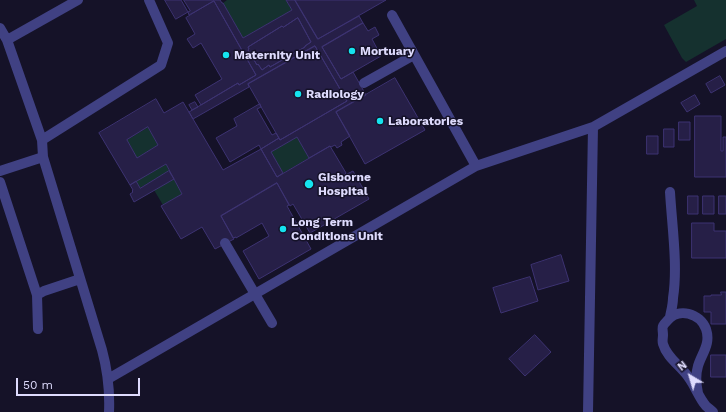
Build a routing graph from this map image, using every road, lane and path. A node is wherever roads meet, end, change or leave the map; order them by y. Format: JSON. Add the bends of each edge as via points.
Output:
{"nodes":[{"id":1,"x":78,"y":0,"type":"edge"},
{"id":2,"x":149,"y":0,"type":"edge"},
{"id":3,"x":392,"y":15,"type":"dead end"},
{"id":4,"x":0,"y":30,"type":"edge"},
{"id":5,"x":6,"y":40,"type":"junction"},
{"id":6,"x":726,"y":51,"type":"edge"},
{"id":7,"x":414,"y":55,"type":"junction"},
{"id":8,"x":364,"y":83,"type":"dead end"},
{"id":9,"x":593,"y":127,"type":"junction"},
{"id":10,"x":42,"y":140,"type":"junction"},
{"id":11,"x":43,"y":157,"type":"junction"},
{"id":12,"x":476,"y":166,"type":"junction"},
{"id":13,"x":0,"y":171,"type":"edge"},
{"id":14,"x":0,"y":182,"type":"edge"},
{"id":15,"x":670,"y":192,"type":"dead end"},
{"id":16,"x":225,"y":243,"type":"dead end"},
{"id":17,"x":80,"y":279,"type":"junction"},
{"id":18,"x":255,"y":294,"type":"junction"},
{"id":19,"x":37,"y":295,"type":"junction"},
{"id":20,"x":670,"y":317,"type":"junction"},
{"id":21,"x":272,"y":323,"type":"dead end"},
{"id":22,"x":38,"y":329,"type":"dead end"},
{"id":23,"x":108,"y":379,"type":"junction"},
{"id":24,"x":698,"y":393,"type":"junction"},
{"id":25,"x":109,"y":412,"type":"edge"},
{"id":26,"x":588,"y":412,"type":"edge"},
{"id":27,"x":713,"y":412,"type":"edge"}],
"edges":[{"from":1,"to":5,"type":"lane"},
{"from":2,"to":10,"type":"lane","via":[[168,43],[161,65]]},
{"from":3,"to":7,"type":"lane"},
{"from":4,"to":5,"type":"lane"},
{"from":5,"to":10,"type":"lane"},
{"from":6,"to":9,"type":"lane"},
{"from":7,"to":8,"type":"lane"},
{"from":7,"to":12,"type":"lane"},
{"from":9,"to":12,"type":"lane"},
{"from":9,"to":26,"type":"lane"},
{"from":10,"to":11,"type":"lane"},
{"from":11,"to":13,"type":"lane"},
{"from":11,"to":17,"type":"lane"},
{"from":12,"to":18,"type":"lane"},
{"from":14,"to":19,"type":"lane"},
{"from":15,"to":20,"type":"lane","via":[[674,282]]},
{"from":16,"to":18,"type":"lane"},
{"from":17,"to":19,"type":"lane"},
{"from":17,"to":23,"type":"lane","via":[[102,350]]},
{"from":18,"to":21,"type":"lane"},
{"from":18,"to":23,"type":"lane"},
{"from":19,"to":22,"type":"lane"},
{"from":20,"to":24,"type":"lane","via":[[663,326],[663,343],[668,355],[680,366]]},
{"from":20,"to":24,"type":"lane","via":[[686,313],[701,321],[706,328],[707,347],[697,367],[695,378]]},
{"from":23,"to":25,"type":"lane"},
{"from":24,"to":27,"type":"lane"}]}
